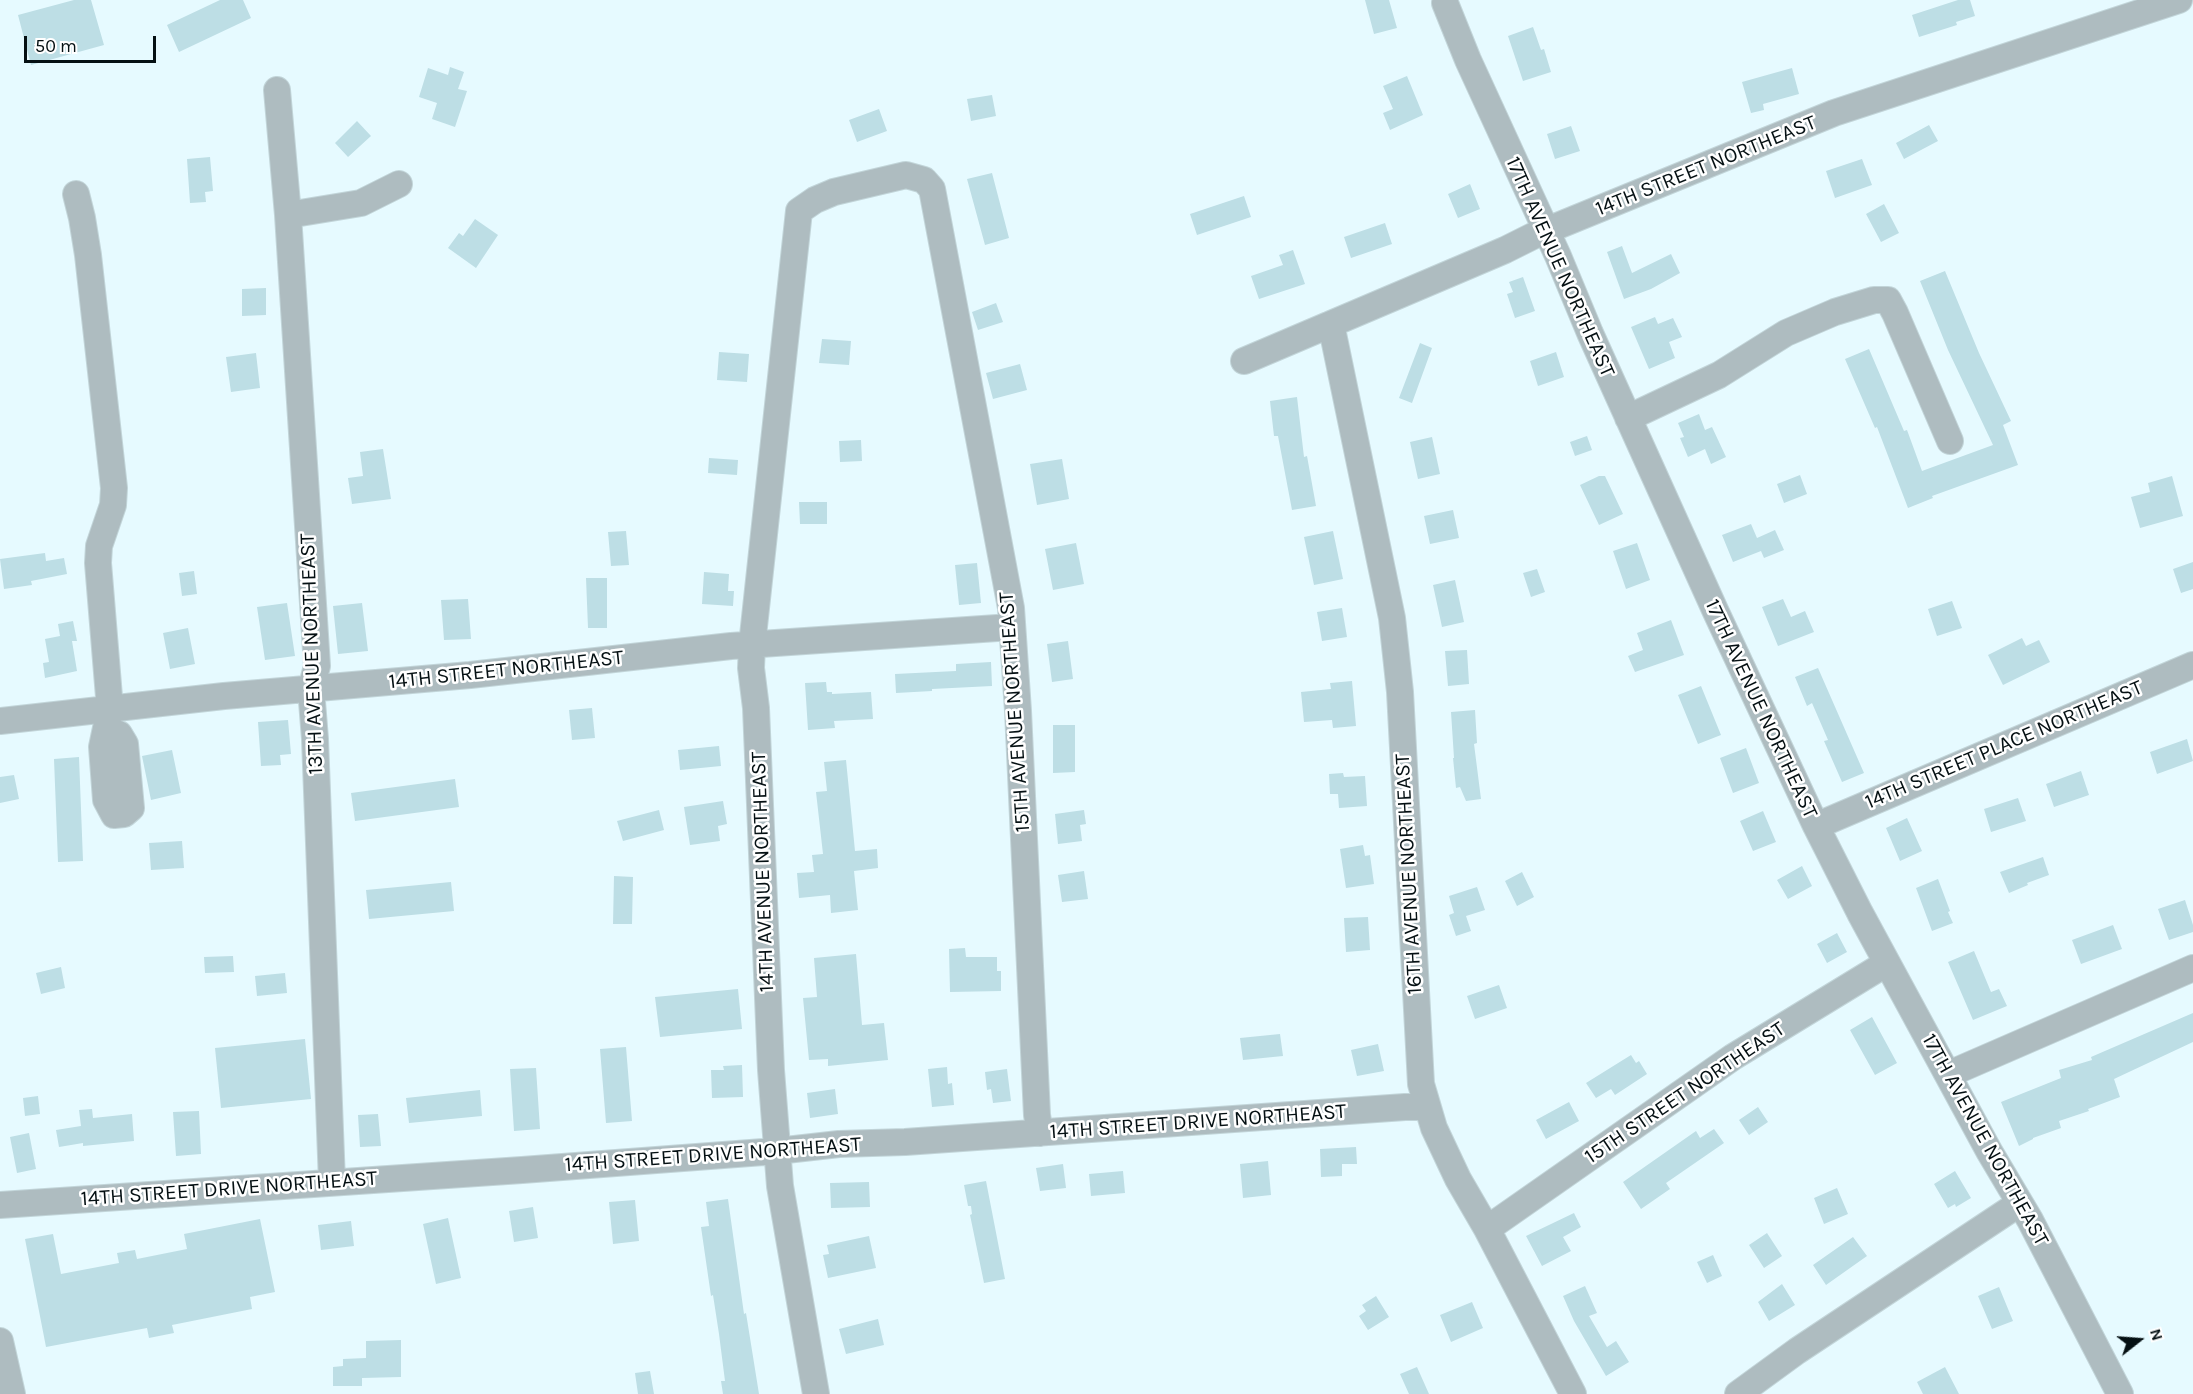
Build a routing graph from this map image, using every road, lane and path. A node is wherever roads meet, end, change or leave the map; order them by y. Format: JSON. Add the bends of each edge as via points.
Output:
{"nodes":[{"id":1,"x":2179,"y":0,"type":"edge"},
{"id":2,"x":1445,"y":3,"type":"dead end"},
{"id":3,"x":277,"y":90,"type":"dead end"},
{"id":4,"x":399,"y":184,"type":"dead end"},
{"id":5,"x":932,"y":189,"type":"joint"},
{"id":6,"x":76,"y":194,"type":"dead end"},
{"id":7,"x":288,"y":215,"type":"junction"},
{"id":8,"x":1546,"y":231,"type":"junction"},
{"id":9,"x":1331,"y":324,"type":"junction"},
{"id":10,"x":1244,"y":361,"type":"dead end"},
{"id":11,"x":1628,"y":418,"type":"junction"},
{"id":12,"x":1950,"y":441,"type":"dead end"},
{"id":13,"x":1012,"y":627,"type":"junction"},
{"id":14,"x":752,"y":645,"type":"junction"},
{"id":15,"x":2193,"y":665,"type":"edge"},
{"id":16,"x":311,"y":689,"type":"junction"},
{"id":17,"x":108,"y":719,"type":"junction"},
{"id":18,"x":0,"y":721,"type":"edge"},
{"id":19,"x":1816,"y":826,"type":"junction"},
{"id":20,"x":1887,"y":963,"type":"junction"},
{"id":21,"x":2193,"y":968,"type":"edge"},
{"id":22,"x":1948,"y":1074,"type":"junction"},
{"id":23,"x":1427,"y":1107,"type":"junction"},
{"id":24,"x":1040,"y":1133,"type":"junction"},
{"id":25,"x":777,"y":1151,"type":"junction"},
{"id":26,"x":332,"y":1182,"type":"junction"},
{"id":27,"x":2020,"y":1203,"type":"junction"},
{"id":28,"x":0,"y":1205,"type":"edge"},
{"id":29,"x":1487,"y":1229,"type":"junction"},
{"id":30,"x":1,"y":1348,"type":"edge"},
{"id":31,"x":12,"y":1394,"type":"edge"},
{"id":32,"x":816,"y":1394,"type":"edge"},
{"id":33,"x":1573,"y":1394,"type":"edge"},
{"id":34,"x":1738,"y":1394,"type":"edge"},
{"id":35,"x":2120,"y":1394,"type":"edge"}],
"edges":[{"from":1,"to":8,"type":"street","name":"14TH STREET NORTHEAST","via":[[1834,113]]},
{"from":2,"to":8,"type":"street","name":"17TH AVENUE NORTHEAST"},
{"from":3,"to":7,"type":"street","name":"13TH AVENUE NORTHEAST"},
{"from":4,"to":7,"type":"street","via":[[361,203]]},
{"from":5,"to":13,"type":"street","name":"15TH AVENUE NORTHEAST"},
{"from":5,"to":14,"type":"street","name":"14TH AVENUE NORTHEAST","via":[[915,176],[898,177],[834,192],[799,211]]},
{"from":6,"to":17,"type":"street","via":[[88,255],[114,488],[98,563]]},
{"from":7,"to":16,"type":"street","name":"13TH AVENUE NORTHEAST","via":[[317,666]]},
{"from":8,"to":9,"type":"street","name":"14TH STREET NORTHEAST"},
{"from":8,"to":11,"type":"street","name":"17TH AVENUE NORTHEAST"},
{"from":9,"to":10,"type":"street","name":"14TH STREET NORTHEAST"},
{"from":9,"to":23,"type":"street","name":"16TH AVENUE NORTHEAST","via":[[1392,618],[1400,692],[1419,1058]]},
{"from":11,"to":12,"type":"street","via":[[1719,375],[1786,333],[1834,312],[1874,300],[1888,300]]},
{"from":11,"to":19,"type":"street","name":"17TH AVENUE NORTHEAST"},
{"from":13,"to":14,"type":"street","name":"14TH STREET NORTHEAST"},
{"from":13,"to":24,"type":"street","name":"15TH AVENUE NORTHEAST"},
{"from":14,"to":16,"type":"street","name":"14TH STREET NORTHEAST"},
{"from":14,"to":25,"type":"street","name":"14TH AVENUE NORTHEAST"},
{"from":15,"to":19,"type":"street","name":"14TH STREET PLACE NORTHEAST"},
{"from":16,"to":17,"type":"street","name":"14TH STREET NORTHEAST"},
{"from":16,"to":26,"type":"street","name":"13TH AVENUE NORTHEAST"},
{"from":17,"to":18,"type":"street","name":"14TH STREET NORTHEAST"},
{"from":19,"to":20,"type":"street","name":"17TH AVENUE NORTHEAST"},
{"from":20,"to":22,"type":"street","name":"17TH AVENUE NORTHEAST"},
{"from":20,"to":29,"type":"street","name":"15TH STREET NORTHEAST","via":[[1733,1057]]},
{"from":21,"to":22,"type":"street"},
{"from":22,"to":27,"type":"street","name":"17TH AVENUE NORTHEAST"},
{"from":23,"to":24,"type":"street","name":"14TH STREET DRIVE NORTHEAST"},
{"from":23,"to":29,"type":"street","name":"16TH AVENUE NORTHEAST","via":[[1458,1179]]},
{"from":24,"to":25,"type":"street","name":"14TH STREET DRIVE NORTHEAST"},
{"from":25,"to":26,"type":"street","name":"14TH STREET DRIVE NORTHEAST"},
{"from":25,"to":32,"type":"street","name":"14TH AVENUE NORTHEAST"},
{"from":26,"to":28,"type":"street","name":"14TH STREET DRIVE NORTHEAST"},
{"from":27,"to":34,"type":"street"},
{"from":27,"to":35,"type":"street","name":"17TH AVENUE NORTHEAST"},
{"from":29,"to":33,"type":"street","name":"16TH AVENUE NORTHEAST"},
{"from":30,"to":31,"type":"street"}]}
